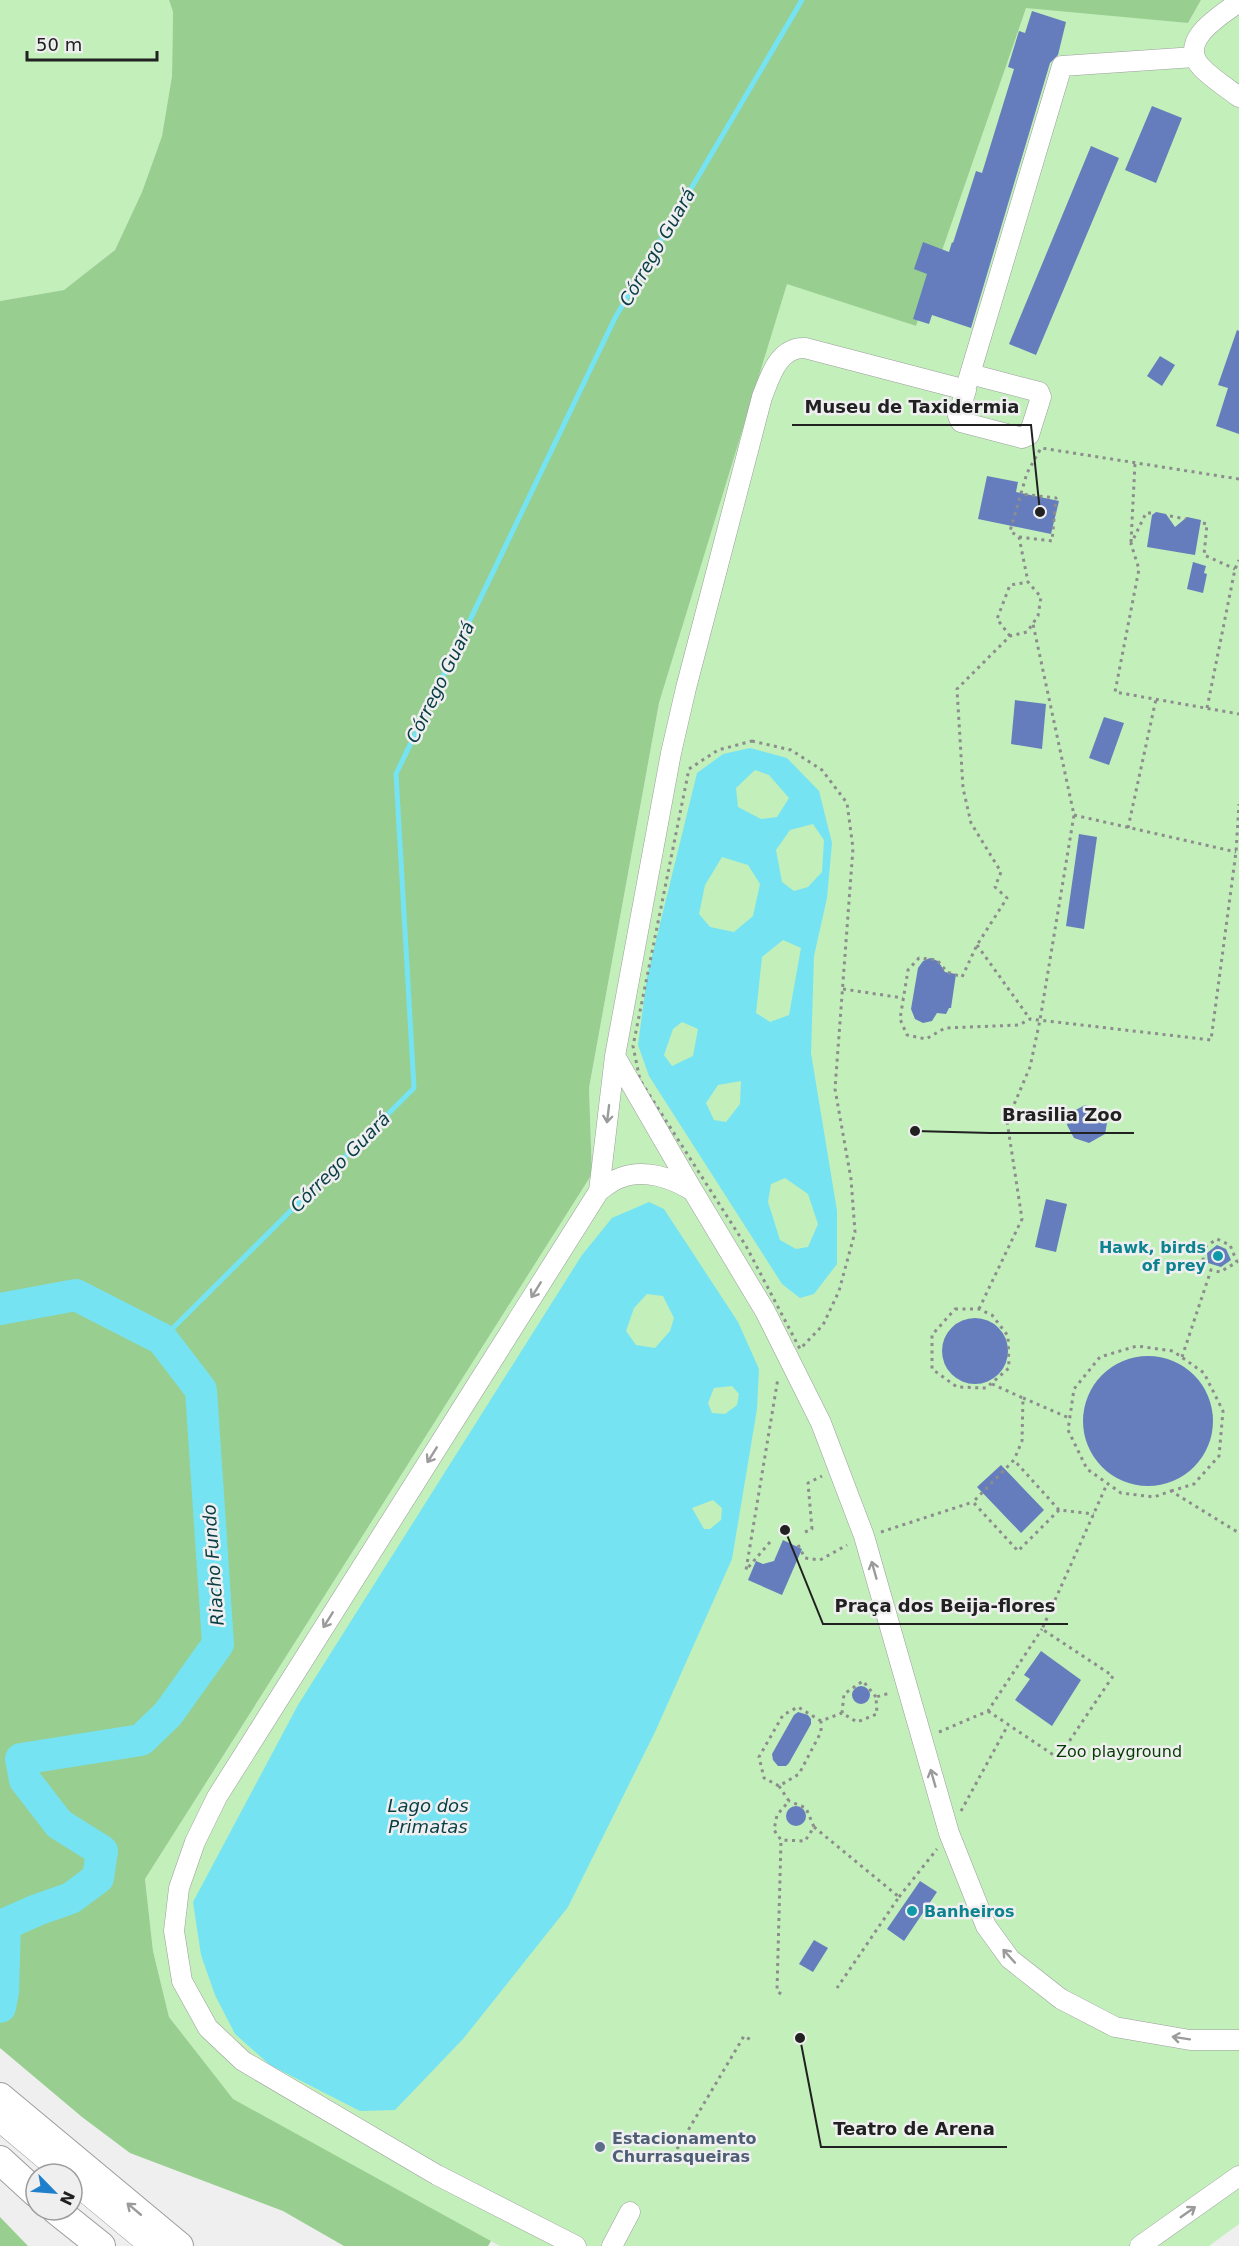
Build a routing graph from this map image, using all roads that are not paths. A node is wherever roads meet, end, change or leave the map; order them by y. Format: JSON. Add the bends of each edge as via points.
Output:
{"nodes":[{"id":1,"x":1239,"y":2,"type":"edge"},
{"id":2,"x":1195,"y":57,"type":"junction"},
{"id":3,"x":1239,"y":97,"type":"edge"},
{"id":4,"x":615,"y":1056,"type":"junction"},
{"id":5,"x":599,"y":1191,"type":"junction"},
{"id":6,"x":693,"y":1191,"type":"junction"},
{"id":7,"x":1239,"y":2040,"type":"edge"},
{"id":8,"x":5,"y":2130,"type":"edge"},
{"id":9,"x":33,"y":2162,"type":"edge"},
{"id":10,"x":46,"y":2162,"type":"edge"},
{"id":11,"x":24,"y":2169,"type":"edge"},
{"id":12,"x":1239,"y":2176,"type":"edge"},
{"id":13,"x":84,"y":2192,"type":"edge"},
{"id":14,"x":84,"y":2207,"type":"edge"},
{"id":15,"x":630,"y":2211,"type":"dead end"},
{"id":16,"x":60,"y":2222,"type":"edge"},
{"id":17,"x":71,"y":2222,"type":"edge"},
{"id":18,"x":77,"y":2246,"type":"edge"},
{"id":19,"x":100,"y":2246,"type":"edge"},
{"id":20,"x":129,"y":2246,"type":"edge"},
{"id":21,"x":149,"y":2246,"type":"edge"},
{"id":22,"x":179,"y":2246,"type":"edge"},
{"id":23,"x":576,"y":2246,"type":"edge"},
{"id":24,"x":612,"y":2246,"type":"edge"},
{"id":25,"x":1140,"y":2246,"type":"edge"}],
"edges":[{"from":1,"to":2,"type":"lane","via":[[1200,33]]},
{"from":2,"to":3,"type":"lane","via":[[1201,67]]},
{"from":2,"to":4,"type":"lane","via":[[1062,66],[968,382],[805,348],[790,350],[774,369],[762,398],[673,742]]},
{"from":4,"to":5,"type":"lane","one_way":true},
{"from":4,"to":6,"type":"lane"},
{"from":5,"to":6,"type":"lane","via":[[636,1173],[669,1179]]},
{"from":5,"to":23,"type":"lane","one_way":true,"via":[[217,1797],[178,1888],[174,1931],[182,1981],[208,2028],[243,2061],[437,2175]]},
{"from":7,"to":6,"type":"lane","one_way":true,"via":[[1190,2040],[1115,2027],[1061,1999],[1010,1959],[986,1926],[949,1833],[864,1536],[821,1423],[765,1311]]},
{"from":8,"to":9,"type":"lane"},
{"from":8,"to":10,"type":"lane"},
{"from":8,"to":11,"type":"highway"},
{"from":22,"to":8,"type":"highway","one_way":true},
{"from":25,"to":12,"type":"lane","one_way":true},
{"from":13,"to":21,"type":"lane"},
{"from":14,"to":20,"type":"lane"},
{"from":15,"to":24,"type":"lane"},
{"from":16,"to":18,"type":"highway"},
{"from":17,"to":19,"type":"highway"}]}
